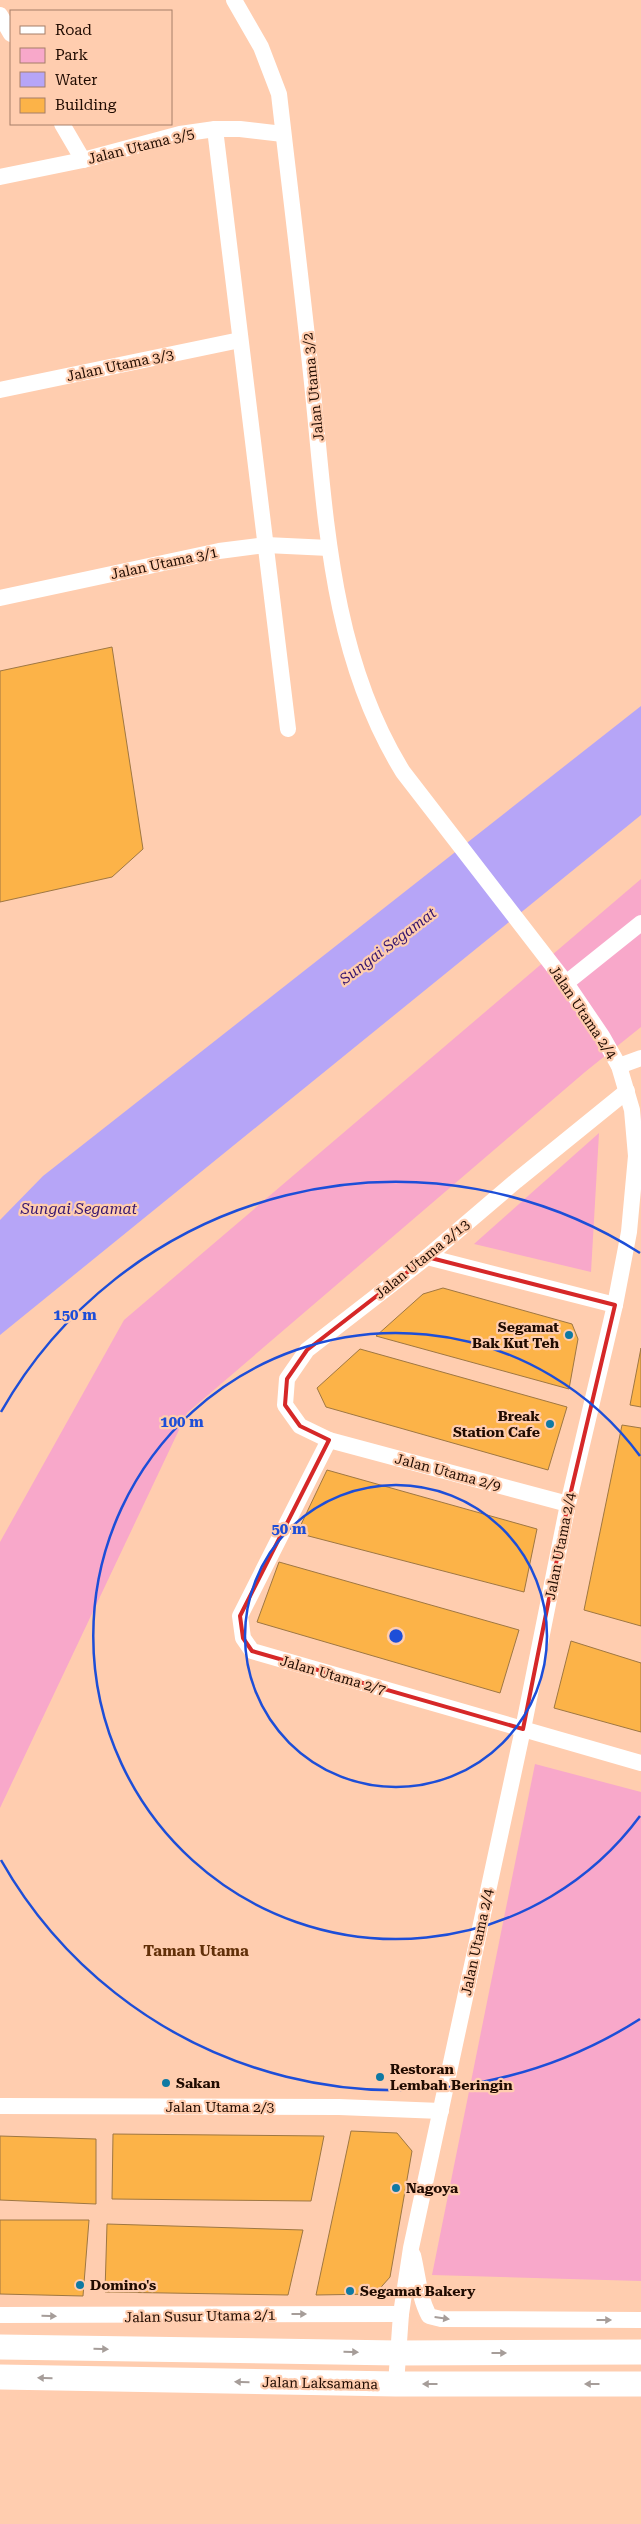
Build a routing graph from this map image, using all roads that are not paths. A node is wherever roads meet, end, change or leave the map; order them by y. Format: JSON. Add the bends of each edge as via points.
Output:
{"nodes":[{"id":1,"x":234,"y":0,"type":"edge"},
{"id":2,"x":0,"y":15,"type":"edge"},
{"id":3,"x":10,"y":32,"type":"edge"},
{"id":4,"x":63,"y":125,"type":"edge"},
{"id":5,"x":214,"y":130,"type":"junction"},
{"id":6,"x":283,"y":134,"type":"junction"},
{"id":7,"x":83,"y":160,"type":"junction"},
{"id":8,"x":0,"y":177,"type":"edge"},
{"id":9,"x":240,"y":340,"type":"junction"},
{"id":10,"x":0,"y":390,"type":"edge"},
{"id":11,"x":266,"y":545,"type":"junction"},
{"id":12,"x":330,"y":548,"type":"junction"},
{"id":13,"x":0,"y":598,"type":"edge"},
{"id":14,"x":288,"y":729,"type":"dead end"},
{"id":15,"x":403,"y":772,"type":"joint"},
{"id":16,"x":641,"y":923,"type":"edge"},
{"id":17,"x":566,"y":983,"type":"junction"},
{"id":18,"x":641,"y":1058,"type":"edge"},
{"id":19,"x":618,"y":1066,"type":"junction"},
{"id":20,"x":627,"y":1091,"type":"junction"},
{"id":21,"x":427,"y":1257,"type":"junction"},
{"id":22,"x":615,"y":1305,"type":"junction"},
{"id":23,"x":329,"y":1440,"type":"junction"},
{"id":24,"x":568,"y":1504,"type":"junction"},
{"id":25,"x":523,"y":1729,"type":"junction"},
{"id":26,"x":641,"y":1763,"type":"edge"},
{"id":27,"x":0,"y":2106,"type":"edge"},
{"id":28,"x":441,"y":2111,"type":"junction"},
{"id":29,"x":411,"y":2248,"type":"junction"},
{"id":30,"x":401,"y":2314,"type":"junction"},
{"id":31,"x":0,"y":2315,"type":"edge"},
{"id":32,"x":641,"y":2320,"type":"edge"},
{"id":33,"x":0,"y":2347,"type":"edge"},
{"id":34,"x":641,"y":2352,"type":"edge"},
{"id":35,"x":398,"y":2353,"type":"junction"},
{"id":36,"x":0,"y":2377,"type":"edge"},
{"id":37,"x":396,"y":2384,"type":"junction"},
{"id":38,"x":641,"y":2384,"type":"edge"}],
"edges":[{"from":1,"to":6,"type":"street","name":"Jalan Utama 3/2","via":[[270,69],[279,94]]},
{"from":2,"to":3,"type":"street"},
{"from":4,"to":7,"type":"street"},
{"from":5,"to":6,"type":"street","name":"Jalan Utama 3/5","via":[[240,129]]},
{"from":5,"to":7,"type":"street","name":"Jalan Utama 3/5","via":[[180,134]]},
{"from":5,"to":9,"type":"street"},
{"from":6,"to":12,"type":"street","name":"Jalan Utama 3/2"},
{"from":7,"to":8,"type":"street","name":"Jalan Utama 3/5"},
{"from":9,"to":10,"type":"street","name":"Jalan Utama 3/3"},
{"from":9,"to":11,"type":"street"},
{"from":11,"to":12,"type":"street","name":"Jalan Utama 3/1"},
{"from":11,"to":13,"type":"street","name":"Jalan Utama 3/1","via":[[219,551]]},
{"from":11,"to":14,"type":"street"},
{"from":12,"to":15,"type":"street","name":"Jalan Utama 3/2","via":[[349,646],[362,690],[386,745]]},
{"from":15,"to":17,"type":"street","name":"Jalan Utama 2/4"},
{"from":16,"to":17,"type":"street"},
{"from":17,"to":19,"type":"street","name":"Jalan Utama 2/4"},
{"from":18,"to":19,"type":"street"},
{"from":19,"to":20,"type":"street","name":"Jalan Utama 2/4"},
{"from":20,"to":21,"type":"street","name":"Jalan Utama 2/13"},
{"from":20,"to":22,"type":"street","name":"Jalan Utama 2/4","via":[[635,1128],[636,1156],[629,1232]]},
{"from":21,"to":22,"type":"street"},
{"from":21,"to":23,"type":"street","name":"Jalan Utama 2/13","via":[[307,1350],[287,1379],[285,1405],[300,1426]]},
{"from":22,"to":24,"type":"street","name":"Jalan Utama 2/4"},
{"from":23,"to":24,"type":"street","name":"Jalan Utama 2/9"},
{"from":23,"to":25,"type":"street","name":"Jalan Utama 2/7","via":[[240,1616],[247,1644],[252,1651]]},
{"from":24,"to":25,"type":"street","name":"Jalan Utama 2/4"},
{"from":25,"to":26,"type":"street","name":"Jalan Utama 2/7"},
{"from":25,"to":28,"type":"street","name":"Jalan Utama 2/4"},
{"from":27,"to":28,"type":"street","name":"Jalan Utama 2/3","via":[[339,2107]]},
{"from":28,"to":29,"type":"street","name":"Jalan Utama 2/4"},
{"from":29,"to":30,"type":"street","name":"Jalan Utama 2/4"},
{"from":29,"to":32,"type":"street","one_way":true,"via":[[421,2302],[429,2316],[441,2319]]},
{"from":31,"to":30,"type":"street","name":"Jalan Susur Utama 2/1","one_way":true},
{"from":30,"to":35,"type":"street","name":"Jalan Utama 2/4"},
{"from":33,"to":35,"type":"main road","one_way":true},
{"from":35,"to":34,"type":"main road","one_way":true},
{"from":35,"to":37,"type":"street","name":"Jalan Utama 2/4"},
{"from":37,"to":36,"type":"main road","name":"Jalan Laksamana","one_way":true},
{"from":38,"to":37,"type":"main road","name":"Jalan Laksamana","one_way":true}]}
